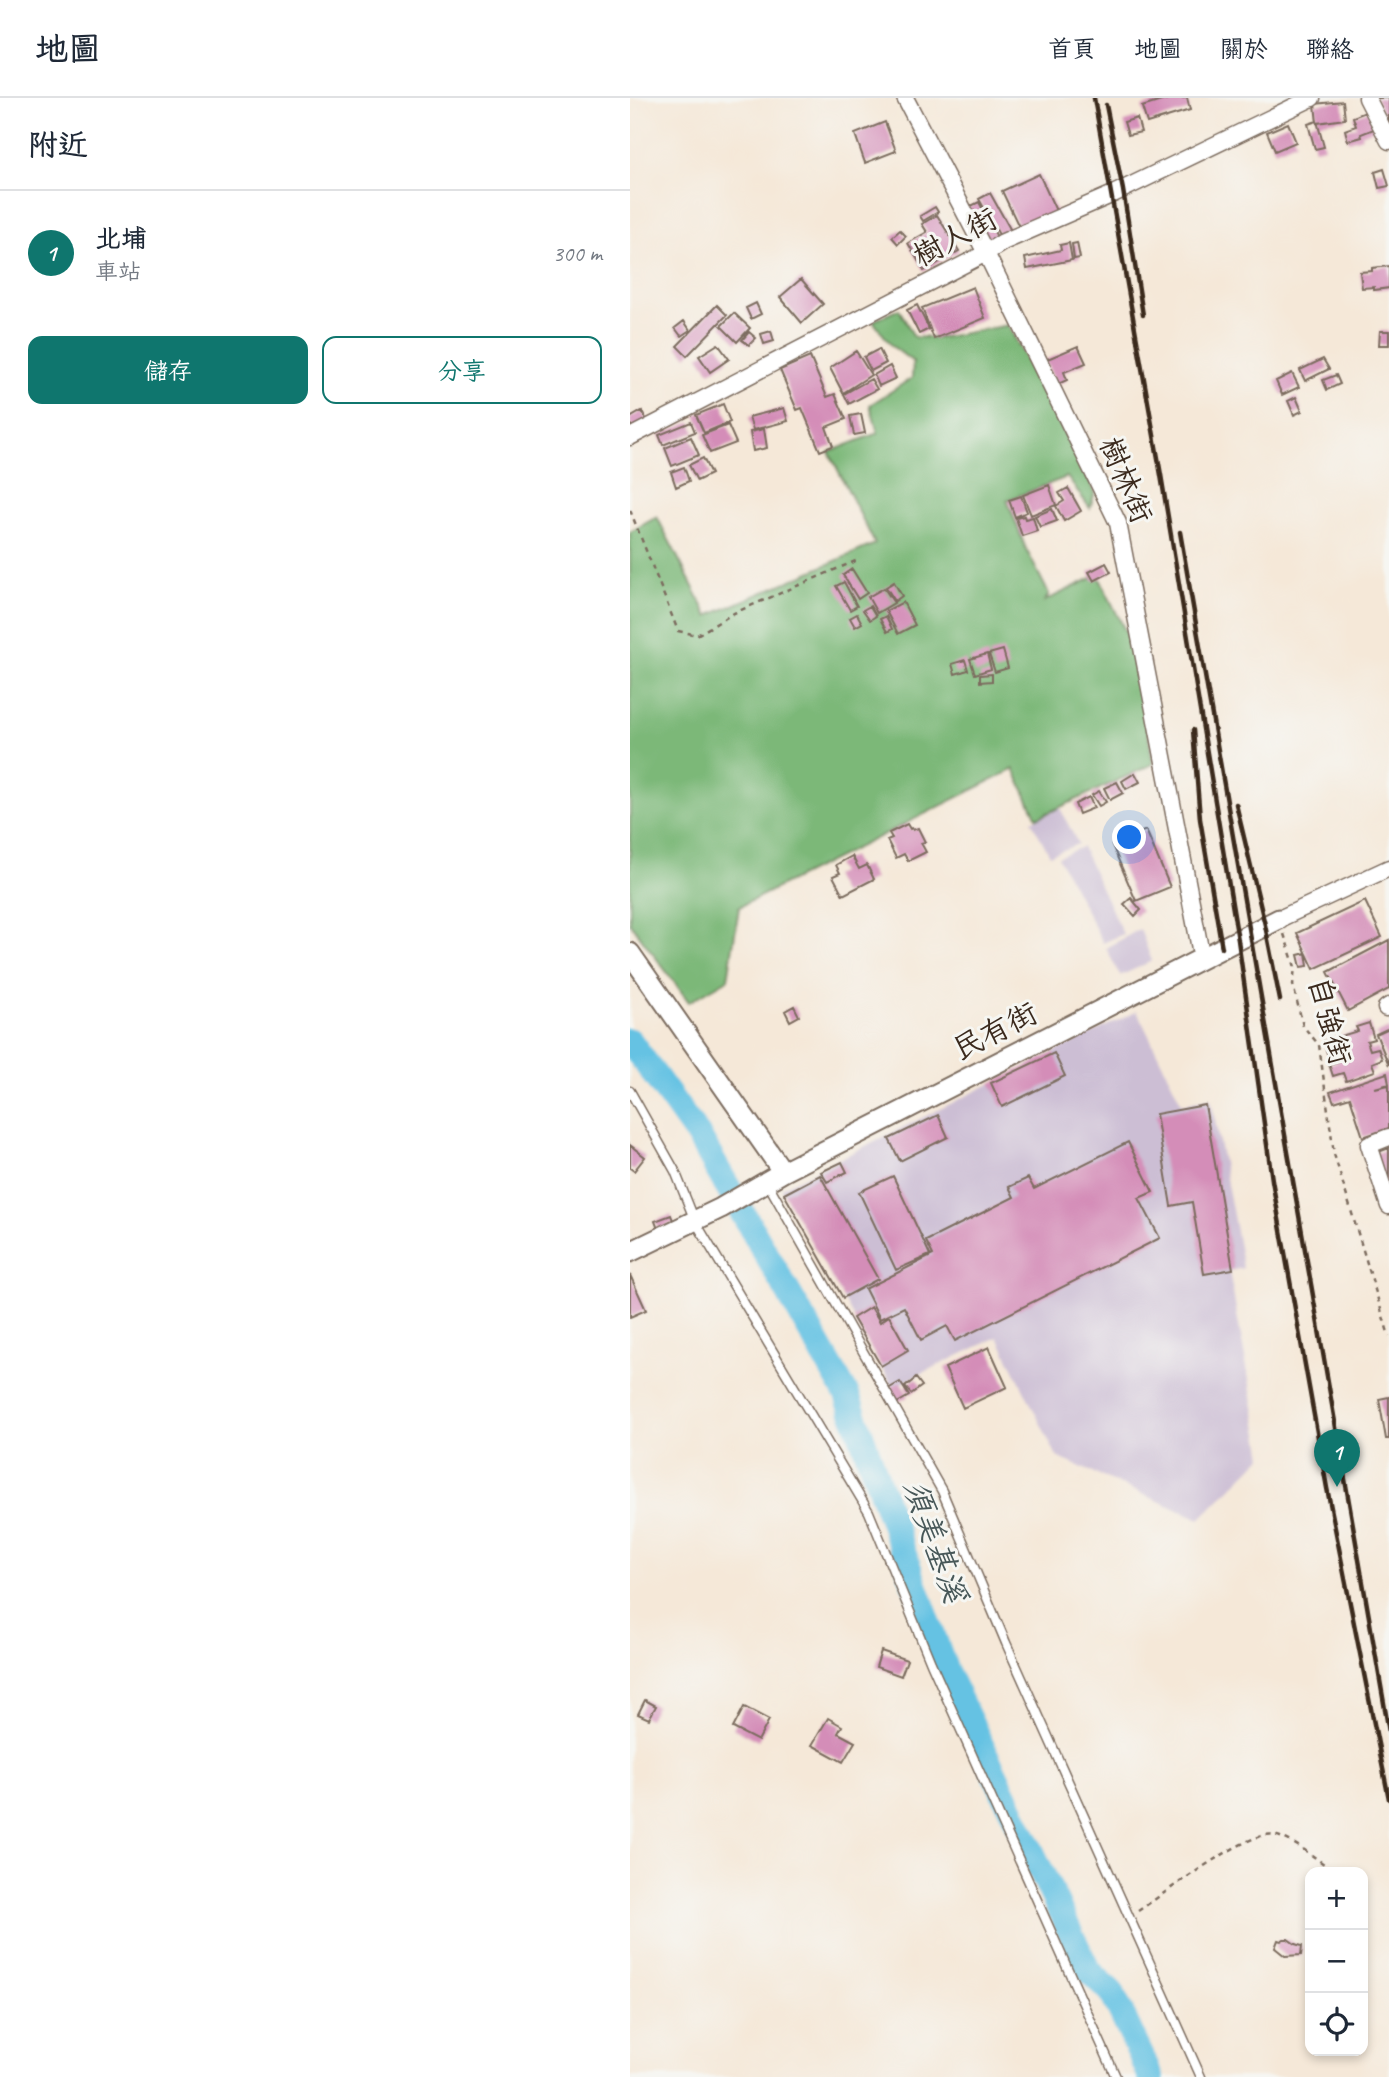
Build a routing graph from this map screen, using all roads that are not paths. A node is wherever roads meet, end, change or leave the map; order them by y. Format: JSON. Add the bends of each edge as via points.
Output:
{"nodes":[{"id":1,"x":905,"y":98,"type":"edge"},
{"id":2,"x":1312,"y":98,"type":"edge"},
{"id":3,"x":1367,"y":98,"type":"edge"},
{"id":4,"x":1389,"y":141,"type":"edge"},
{"id":5,"x":986,"y":253,"type":"junction"},
{"id":6,"x":630,"y":437,"type":"edge"},
{"id":7,"x":1389,"y":868,"type":"edge"},
{"id":8,"x":1279,"y":919,"type":"joint"},
{"id":9,"x":630,"y":953,"type":"edge"},
{"id":10,"x":1202,"y":959,"type":"junction"},
{"id":11,"x":630,"y":1091,"type":"edge"},
{"id":12,"x":1389,"y":1137,"type":"edge"},
{"id":13,"x":775,"y":1177,"type":"junction"},
{"id":14,"x":1389,"y":1206,"type":"edge"},
{"id":15,"x":695,"y":1221,"type":"junction"},
{"id":16,"x":630,"y":1252,"type":"edge"},
{"id":17,"x":1116,"y":2077,"type":"edge"},
{"id":18,"x":1201,"y":2077,"type":"edge"}],
"edges":[{"from":1,"to":5,"type":"street","name":"樹林街"},
{"from":2,"to":5,"type":"street","name":"樹人街"},
{"from":3,"to":4,"type":"street"},
{"from":5,"to":6,"type":"street","name":"樹人街"},
{"from":5,"to":10,"type":"street","name":"樹林街","via":[[1118,523]]},
{"from":7,"to":8,"type":"street","name":"民有街"},
{"from":8,"to":10,"type":"street","name":"民有街"},
{"from":9,"to":13,"type":"street"},
{"from":10,"to":13,"type":"street","name":"民有街"},
{"from":11,"to":15,"type":"lane","via":[[676,1171]]},
{"from":12,"to":14,"type":"street","via":[[1369,1145]]},
{"from":13,"to":15,"type":"street","name":"民有街"},
{"from":13,"to":18,"type":"lane","via":[[942,1491]]},
{"from":15,"to":16,"type":"street","name":"民有街"},
{"from":15,"to":17,"type":"lane","via":[[869,1512],[931,1664]]}]}
